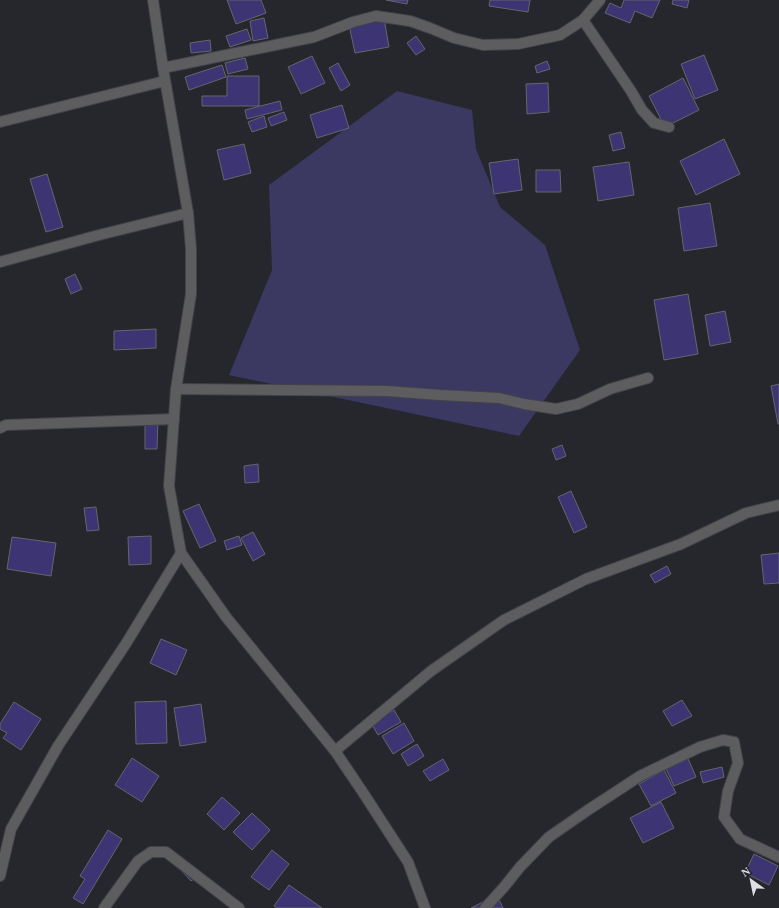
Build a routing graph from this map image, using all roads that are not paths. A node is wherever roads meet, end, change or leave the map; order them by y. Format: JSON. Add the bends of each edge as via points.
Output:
{"nodes":[{"id":1,"x":153,"y":0,"type":"edge"},
{"id":2,"x":600,"y":0,"type":"edge"},
{"id":3,"x":583,"y":20,"type":"junction"},
{"id":4,"x":163,"y":68,"type":"junction"},
{"id":5,"x":165,"y":81,"type":"junction"},
{"id":6,"x":0,"y":122,"type":"edge"},
{"id":7,"x":669,"y":127,"type":"dead end"},
{"id":8,"x":188,"y":213,"type":"junction"},
{"id":9,"x":0,"y":262,"type":"edge"},
{"id":10,"x":648,"y":378,"type":"dead end"},
{"id":11,"x":176,"y":389,"type":"junction"},
{"id":12,"x":174,"y":419,"type":"junction"},
{"id":13,"x":0,"y":428,"type":"edge"},
{"id":14,"x":779,"y":505,"type":"edge"},
{"id":15,"x":181,"y":553,"type":"junction"},
{"id":16,"x":335,"y":751,"type":"junction"},
{"id":17,"x":779,"y":857,"type":"edge"},
{"id":18,"x":0,"y":876,"type":"edge"},
{"id":19,"x":104,"y":908,"type":"edge"},
{"id":20,"x":238,"y":908,"type":"edge"},
{"id":21,"x":425,"y":908,"type":"edge"},
{"id":22,"x":485,"y":908,"type":"edge"}],
"edges":[{"from":1,"to":4,"type":"street"},
{"from":2,"to":3,"type":"street"},
{"from":3,"to":4,"type":"street","via":[[560,35],[518,44],[484,45],[454,38],[410,21],[376,16],[314,37]]},
{"from":3,"to":7,"type":"street","via":[[642,110],[654,123]]},
{"from":4,"to":5,"type":"street"},
{"from":5,"to":6,"type":"street"},
{"from":5,"to":8,"type":"street"},
{"from":8,"to":9,"type":"street"},
{"from":8,"to":11,"type":"street","via":[[191,294]]},
{"from":10,"to":11,"type":"street","via":[[610,389],[578,404],[556,409],[499,398],[387,391]]},
{"from":11,"to":12,"type":"street"},
{"from":12,"to":13,"type":"street","via":[[6,425]]},
{"from":12,"to":15,"type":"street","via":[[169,486]]},
{"from":14,"to":16,"type":"street","via":[[746,513],[681,544],[586,579],[504,620],[431,671]]},
{"from":15,"to":16,"type":"street","via":[[226,617]]},
{"from":15,"to":18,"type":"street","via":[[127,642],[58,746],[11,829]]},
{"from":16,"to":21,"type":"street","via":[[408,862]]},
{"from":17,"to":22,"type":"street","via":[[740,839],[724,817],[728,791],[738,762],[734,742],[723,740],[700,747],[640,776],[549,837]]},
{"from":19,"to":20,"type":"street","via":[[138,861],[151,852],[166,852]]}]}
